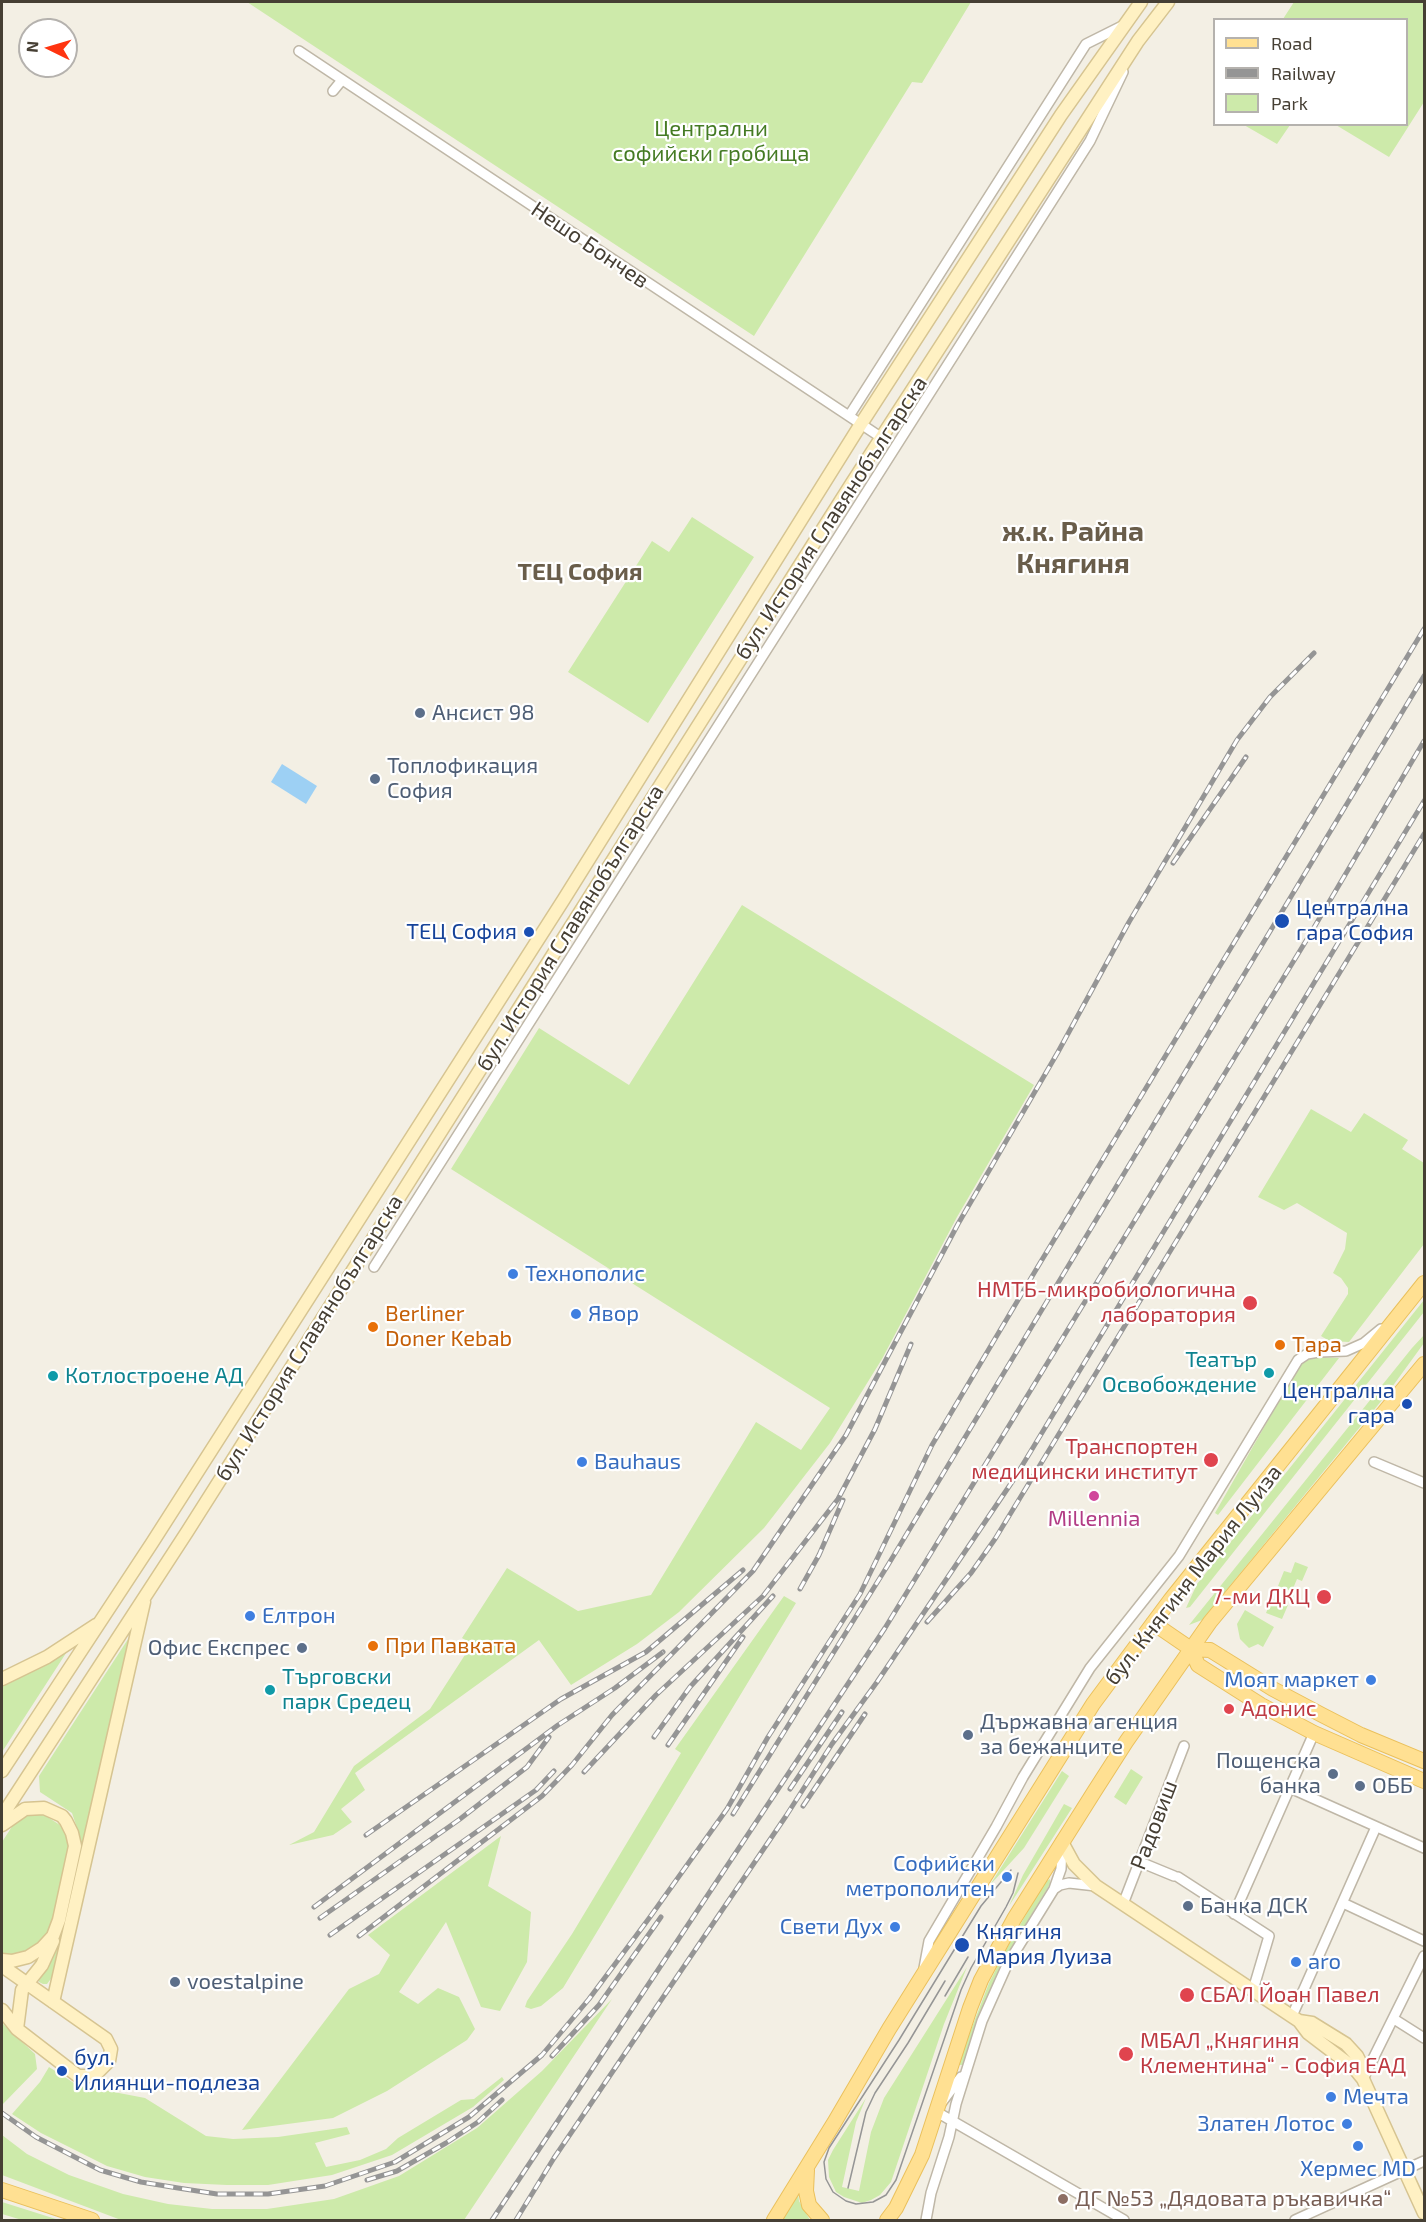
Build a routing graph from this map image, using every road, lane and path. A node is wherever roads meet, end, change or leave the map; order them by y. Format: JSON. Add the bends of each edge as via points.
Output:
{"nodes":[{"id":1,"x":1141,"y":2,"type":"edge"},
{"id":2,"x":1168,"y":2,"type":"edge"},
{"id":3,"x":1122,"y":26,"type":"junction"},
{"id":4,"x":1138,"y":41,"type":"junction"},
{"id":5,"x":299,"y":51,"type":"dead end"},
{"id":6,"x":342,"y":80,"type":"junction"},
{"id":7,"x":333,"y":91,"type":"dead end"},
{"id":8,"x":849,"y":416,"type":"junction"},
{"id":9,"x":861,"y":424,"type":"junction"},
{"id":10,"x":882,"y":438,"type":"junction"},
{"id":11,"x":374,"y":1267,"type":"dead end"},
{"id":12,"x":1425,"y":1283,"type":"edge"},
{"id":13,"x":1404,"y":1311,"type":"junction"},
{"id":14,"x":1425,"y":1364,"type":"edge"},
{"id":15,"x":1374,"y":1462,"type":"dead end"},
{"id":16,"x":1425,"y":1483,"type":"edge"},
{"id":17,"x":146,"y":1593,"type":"junction"},
{"id":18,"x":99,"y":1623,"type":"junction"},
{"id":19,"x":1153,"y":1623,"type":"junction"},
{"id":20,"x":1191,"y":1649,"type":"junction"},
{"id":21,"x":2,"y":1679,"type":"edge"},
{"id":22,"x":1314,"y":1733,"type":"junction"},
{"id":23,"x":1184,"y":1746,"type":"dead end"},
{"id":24,"x":1425,"y":1761,"type":"edge"},
{"id":25,"x":2,"y":1771,"type":"edge"},
{"id":26,"x":1425,"y":1781,"type":"edge"},
{"id":27,"x":1290,"y":1788,"type":"junction"},
{"id":28,"x":2,"y":1816,"type":"edge"},
{"id":29,"x":2,"y":1826,"type":"edge"},
{"id":30,"x":1376,"y":1827,"type":"junction"},
{"id":31,"x":1062,"y":1842,"type":"junction"},
{"id":32,"x":1425,"y":1848,"type":"edge"},
{"id":33,"x":1140,"y":1862,"type":"junction"},
{"id":34,"x":1096,"y":1886,"type":"junction"},
{"id":35,"x":1054,"y":1889,"type":"junction"},
{"id":36,"x":1343,"y":1903,"type":"junction"},
{"id":37,"x":1123,"y":1904,"type":"junction"},
{"id":38,"x":1234,"y":1914,"type":"junction"},
{"id":39,"x":59,"y":1920,"type":"junction"},
{"id":40,"x":1425,"y":1941,"type":"edge"},
{"id":41,"x":1425,"y":1956,"type":"edge"},
{"id":42,"x":2,"y":1960,"type":"edge"},
{"id":43,"x":2,"y":1966,"type":"edge"},
{"id":44,"x":923,"y":1974,"type":"junction"},
{"id":45,"x":27,"y":1984,"type":"junction"},
{"id":46,"x":1253,"y":1990,"type":"junction"},
{"id":47,"x":52,"y":2002,"type":"junction"},
{"id":48,"x":2,"y":2010,"type":"edge"},
{"id":49,"x":1296,"y":2018,"type":"junction"},
{"id":50,"x":1394,"y":2019,"type":"junction"},
{"id":51,"x":17,"y":2029,"type":"junction"},
{"id":52,"x":1425,"y":2038,"type":"edge"},
{"id":53,"x":966,"y":2070,"type":"junction"},
{"id":54,"x":1363,"y":2079,"type":"junction"},
{"id":55,"x":936,"y":2111,"type":"junction"},
{"id":56,"x":952,"y":2120,"type":"junction"},
{"id":57,"x":1425,"y":2161,"type":"edge"},
{"id":58,"x":807,"y":2168,"type":"junction"},
{"id":59,"x":1406,"y":2170,"type":"junction"},
{"id":60,"x":4,"y":2191,"type":"edge"},
{"id":61,"x":1425,"y":2213,"type":"edge"},
{"id":62,"x":775,"y":2218,"type":"edge"},
{"id":63,"x":92,"y":2220,"type":"edge"},
{"id":64,"x":822,"y":2220,"type":"edge"},
{"id":65,"x":887,"y":2220,"type":"edge"},
{"id":66,"x":926,"y":2220,"type":"edge"},
{"id":67,"x":1124,"y":2220,"type":"edge"},
{"id":68,"x":1295,"y":2220,"type":"edge"}],
"edges":[{"from":1,"to":3,"type":"main road","name":"бул. История Славянобългарска"},
{"from":2,"to":4,"type":"main road","name":"бул. История Славянобългарска"},
{"from":3,"to":8,"type":"street","name":"бул. История Славянобългарска","via":[[1086,44]]},
{"from":3,"to":9,"type":"main road","name":"бул. История Славянобългарска"},
{"from":4,"to":10,"type":"main road","name":"бул. История Славянобългарска"},
{"from":4,"to":11,"type":"street","name":"бул. История Славянобългарска","via":[[1090,141]]},
{"from":5,"to":6,"type":"street","name":"Нешо Бончев"},
{"from":6,"to":7,"type":"street"},
{"from":6,"to":8,"type":"street","name":"Нешо Бончев"},
{"from":8,"to":9,"type":"street","name":"Нешо Бончев"},
{"from":9,"to":10,"type":"street","name":"Нешо Бончев"},
{"from":9,"to":18,"type":"main road","name":"бул. История Славянобългарска","via":[[564,899]]},
{"from":10,"to":17,"type":"main road","name":"бул. История Славянобългарска"},
{"from":12,"to":13,"type":"main road","name":"бул. Княгиня Мария Луиза"},
{"from":13,"to":19,"type":"main road","name":"бул. Княгиня Мария Луиза"},
{"from":13,"to":44,"type":"street","name":"бул. Княгиня Мария Луиза","via":[[1352,1349],[1307,1354],[1298,1360],[1179,1556],[1090,1668],[1023,1777],[929,1941]]},
{"from":14,"to":20,"type":"main road","name":"бул. Княгиня Мария Луиза","via":[[1232,1594]]},
{"from":15,"to":16,"type":"street"},
{"from":17,"to":28,"type":"main road","name":"бул. История Славянобългарска"},
{"from":17,"to":47,"type":"main road"},
{"from":18,"to":21,"type":"main road","via":[[47,1657]]},
{"from":18,"to":25,"type":"main road","name":"бул. История Славянобългарска"},
{"from":19,"to":20,"type":"main road"},
{"from":19,"to":44,"type":"main road","name":"бул. Княгиня Мария Луиза","via":[[1093,1704]]},
{"from":20,"to":22,"type":"main road","via":[[1198,1665]]},
{"from":20,"to":24,"type":"main road","via":[[1210,1650],[1322,1715]]},
{"from":20,"to":31,"type":"main road","name":"бул. Княгиня Мария Луиза"},
{"from":22,"to":26,"type":"main road"},
{"from":22,"to":27,"type":"street"},
{"from":23,"to":33,"type":"street","name":"Радовиш"},
{"from":27,"to":30,"type":"street"},
{"from":27,"to":38,"type":"street"},
{"from":29,"to":39,"type":"main road","via":[[19,1812],[37,1807],[62,1816],[70,1827],[74,1853]]},
{"from":30,"to":32,"type":"street"},
{"from":30,"to":36,"type":"street"},
{"from":31,"to":34,"type":"main road","via":[[1074,1864]]},
{"from":31,"to":35,"type":"street","via":[[1061,1869]]},
{"from":31,"to":55,"type":"main road","name":"бул. Княгиня Мария Луиза","via":[[981,1980]]},
{"from":33,"to":37,"type":"street","name":"Радовиш"},
{"from":33,"to":38,"type":"street","via":[[1176,1876]]},
{"from":34,"to":35,"type":"street","via":[[1069,1883]]},
{"from":34,"to":37,"type":"main road"},
{"from":35,"to":53,"type":"street","via":[[1007,1965]]},
{"from":36,"to":40,"type":"street"},
{"from":36,"to":49,"type":"street"},
{"from":37,"to":46,"type":"main road"},
{"from":38,"to":46,"type":"street","via":[[1269,1936]]},
{"from":39,"to":42,"type":"main road","via":[[53,1936],[35,1953]]},
{"from":39,"to":45,"type":"main road","via":[[48,1954]]},
{"from":41,"to":50,"type":"street"},
{"from":43,"to":45,"type":"main road"},
{"from":44,"to":58,"type":"main road","name":"бул. Княгиня Мария Луиза"},
{"from":45,"to":47,"type":"main road"},
{"from":45,"to":51,"type":"main road","via":[[20,1998]]},
{"from":46,"to":49,"type":"main road"},
{"from":47,"to":51,"type":"main road","via":[[110,2044],[111,2055],[102,2071],[78,2076]]},
{"from":48,"to":51,"type":"main road"},
{"from":49,"to":54,"type":"main road","via":[[1346,2044],[1358,2056]]},
{"from":50,"to":52,"type":"street"},
{"from":50,"to":54,"type":"street"},
{"from":53,"to":55,"type":"street"},
{"from":53,"to":56,"type":"street"},
{"from":54,"to":59,"type":"main road"},
{"from":55,"to":56,"type":"street"},
{"from":55,"to":65,"type":"main road","name":"бул. Княгиня Мария Луиза","via":[[922,2155]]},
{"from":56,"to":66,"type":"street"},
{"from":56,"to":67,"type":"street"},
{"from":57,"to":59,"type":"street"},
{"from":58,"to":62,"type":"main road","name":"бул. Княгиня Мария Луиза"},
{"from":58,"to":64,"type":"main road","via":[[806,2192]]},
{"from":59,"to":61,"type":"main road"},
{"from":59,"to":68,"type":"street"},
{"from":60,"to":63,"type":"main road"}]}
